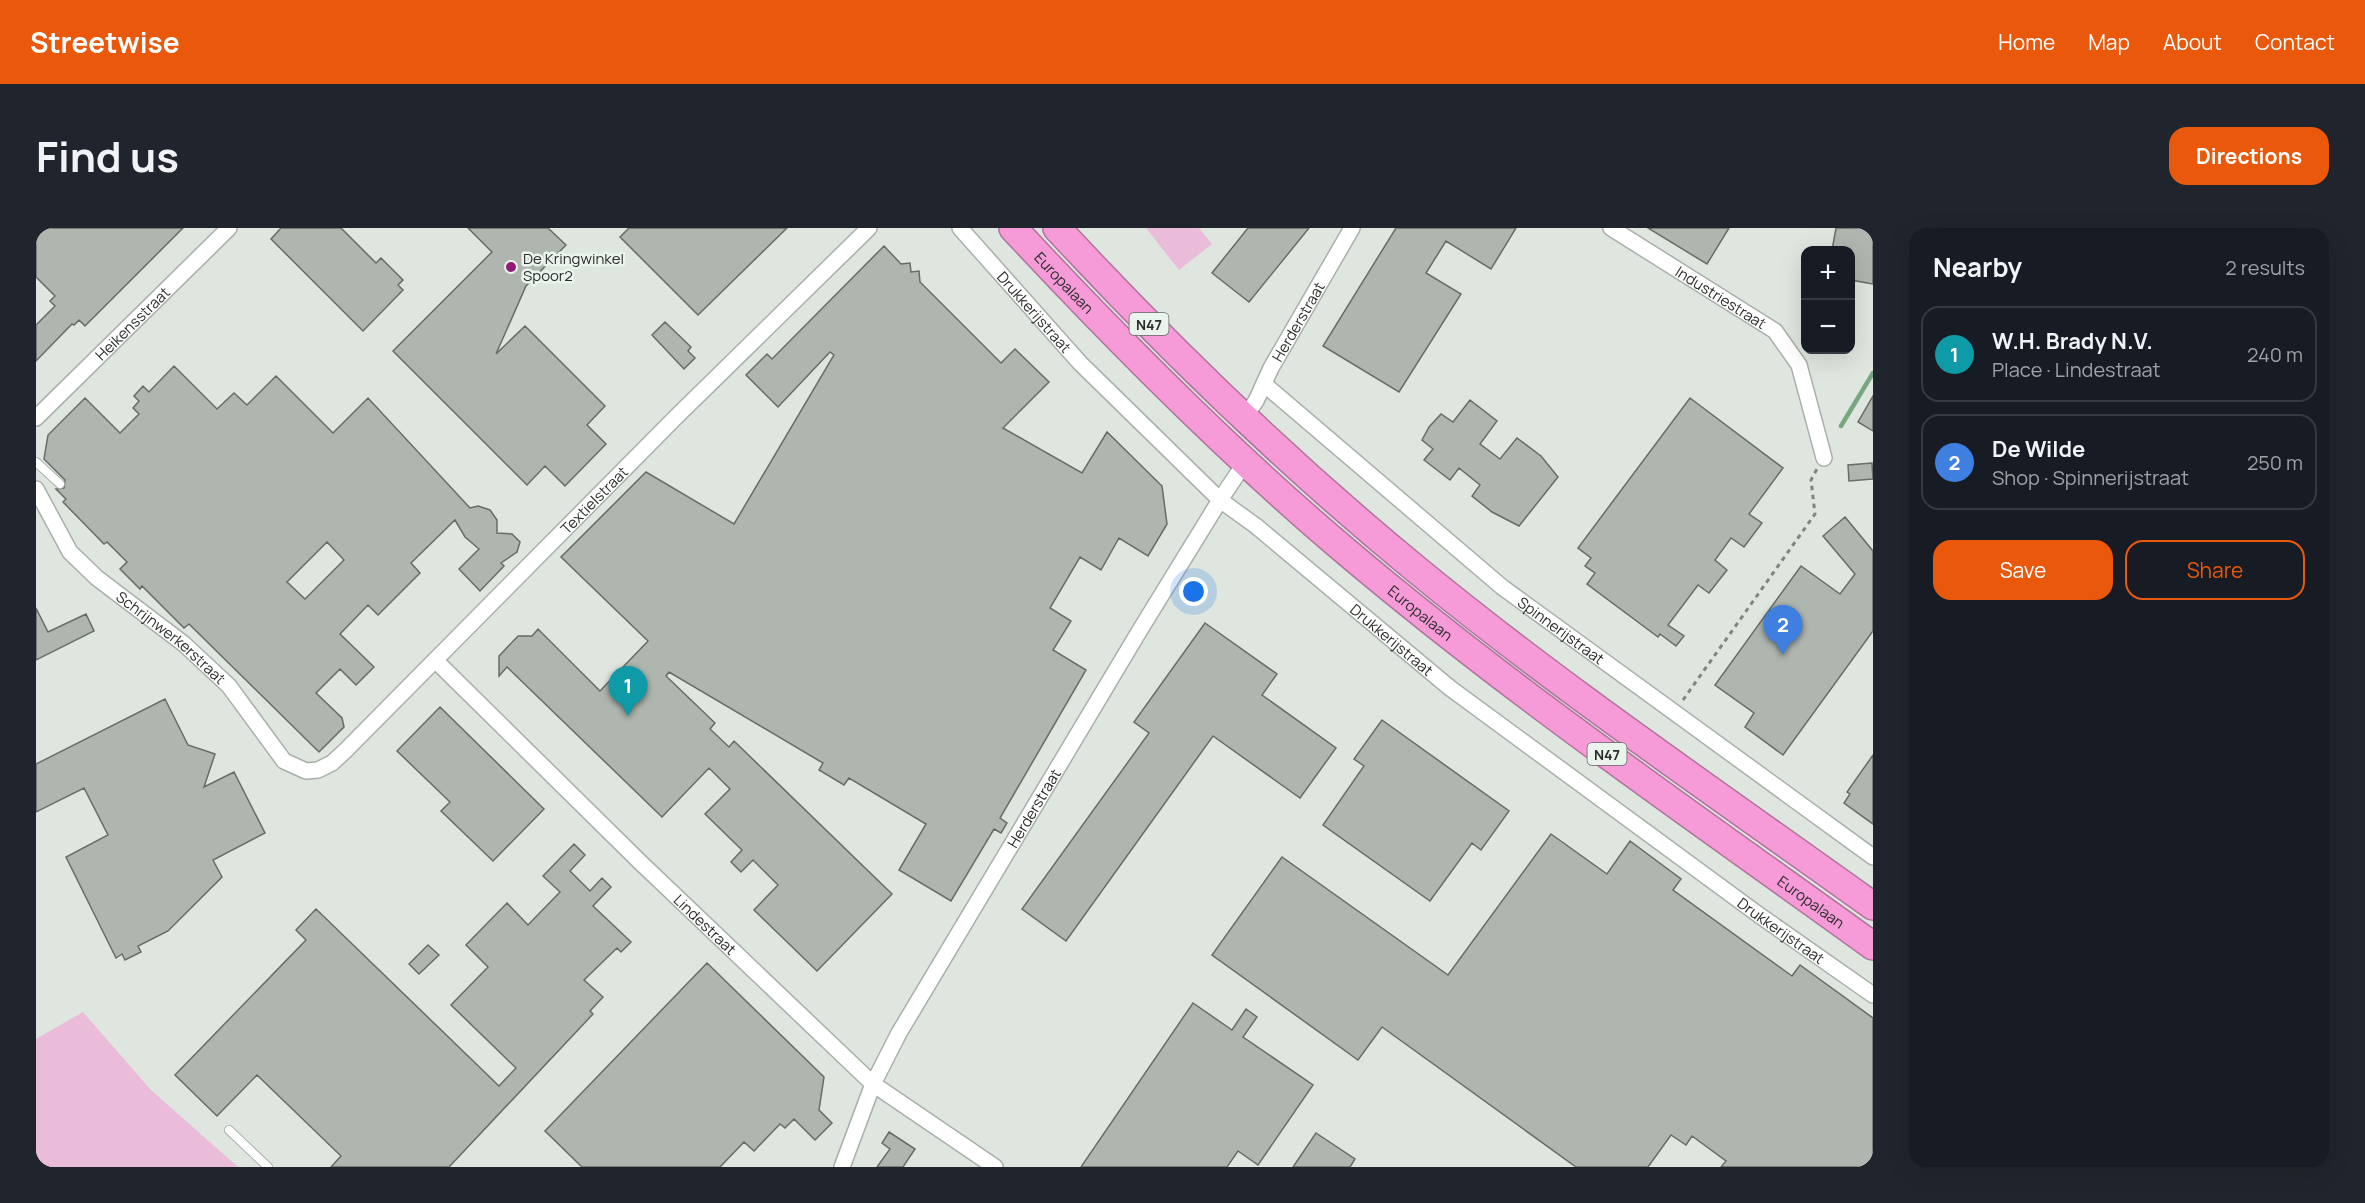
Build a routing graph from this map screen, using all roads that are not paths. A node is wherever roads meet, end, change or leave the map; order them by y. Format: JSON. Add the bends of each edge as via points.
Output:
{"nodes":[{"id":1,"x":229,"y":228,"type":"edge"},
{"id":2,"x":869,"y":228,"type":"edge"},
{"id":3,"x":960,"y":228,"type":"edge"},
{"id":4,"x":1013,"y":228,"type":"edge"},
{"id":5,"x":1057,"y":228,"type":"edge"},
{"id":6,"x":1352,"y":228,"type":"edge"},
{"id":7,"x":1611,"y":228,"type":"edge"},
{"id":8,"x":1264,"y":384,"type":"junction"},
{"id":9,"x":1244,"y":417,"type":"junction"},
{"id":10,"x":36,"y":418,"type":"edge"},
{"id":11,"x":1824,"y":458,"type":"road end"},
{"id":12,"x":1246,"y":461,"type":"junction"},
{"id":13,"x":36,"y":462,"type":"edge"},
{"id":14,"x":60,"y":484,"type":"dead end"},
{"id":15,"x":36,"y":489,"type":"edge"},
{"id":16,"x":1220,"y":500,"type":"junction"},
{"id":17,"x":435,"y":660,"type":"junction"},
{"id":18,"x":318,"y":770,"type":"joint"},
{"id":19,"x":1873,"y":857,"type":"edge"},
{"id":20,"x":1873,"y":906,"type":"edge"},
{"id":21,"x":1873,"y":946,"type":"edge"},
{"id":22,"x":1873,"y":995,"type":"edge"},
{"id":23,"x":873,"y":1084,"type":"junction"},
{"id":24,"x":229,"y":1130,"type":"dead end"},
{"id":25,"x":268,"y":1167,"type":"edge"},
{"id":26,"x":842,"y":1167,"type":"edge"},
{"id":27,"x":995,"y":1167,"type":"edge"}],
"edges":[{"from":1,"to":10,"type":"street","name":"Heikensstraat"},
{"from":2,"to":17,"type":"street","name":"Textielstraat"},
{"from":3,"to":16,"type":"street","name":"Drukkerijstraat","via":[[1080,363]]},
{"from":4,"to":12,"type":"highway","name":"Europalaan","number":"N47","via":[[1130,351]]},
{"from":5,"to":9,"type":"highway","name":"Europalaan","number":"N47"},
{"from":6,"to":8,"type":"street","name":"Herderstraat"},
{"from":7,"to":11,"type":"street","name":"Industriestraat","via":[[1775,331],[1799,364]]},
{"from":8,"to":9,"type":"street","name":"Herderstraat"},
{"from":8,"to":19,"type":"street","name":"Spinnerijstraat","via":[[1502,587]]},
{"from":9,"to":20,"type":"highway","name":"Europalaan","number":"N47","via":[[1369,529],[1492,629]]},
{"from":12,"to":16,"type":"street","name":"Herderstraat"},
{"from":12,"to":21,"type":"highway","name":"Europalaan","number":"N47","via":[[1347,552],[1473,655]]},
{"from":13,"to":14,"type":"lane"},
{"from":15,"to":18,"type":"street","name":"Schrijnwerkerstraat","via":[[70,552],[97,578],[184,644],[229,686],[284,761],[306,771]]},
{"from":16,"to":22,"type":"street","name":"Drukkerijstraat","via":[[1450,688]]},
{"from":16,"to":23,"type":"street","name":"Herderstraat","via":[[905,1023]]},
{"from":17,"to":18,"type":"street","name":"Textielstraat","via":[[345,751]]},
{"from":17,"to":23,"type":"street","name":"Lindestraat"},
{"from":23,"to":26,"type":"street","name":"Herderstraat"},
{"from":23,"to":27,"type":"street","name":"Lindestraat"},
{"from":24,"to":25,"type":"lane"}]}
